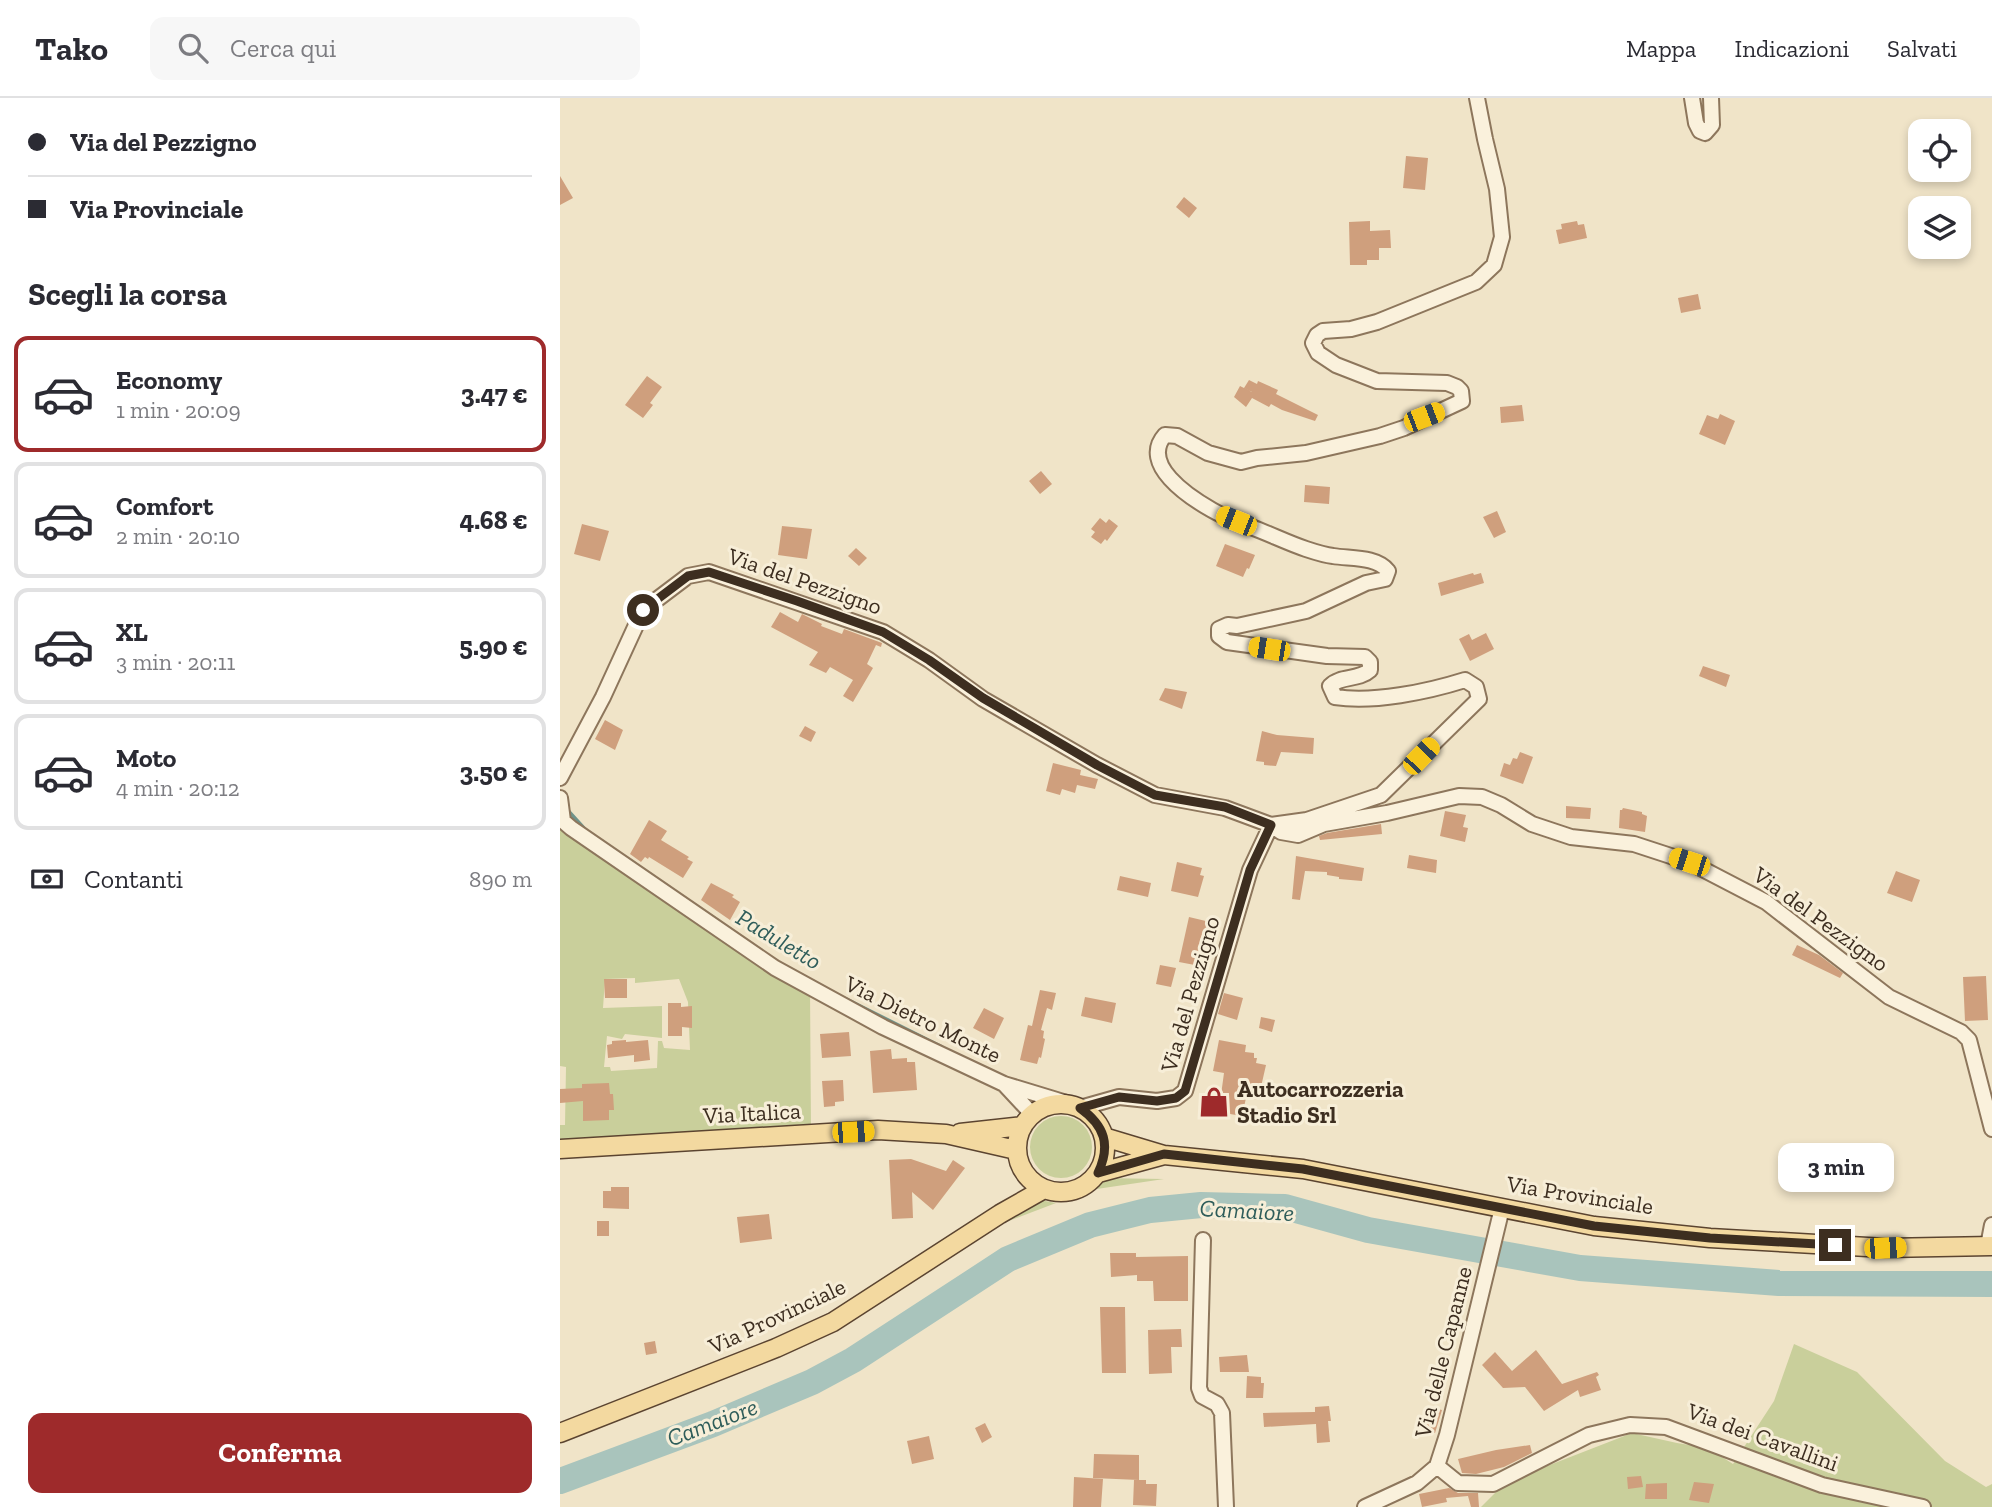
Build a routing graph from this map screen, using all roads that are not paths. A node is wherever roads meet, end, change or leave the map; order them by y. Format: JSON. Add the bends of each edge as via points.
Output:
{"nodes":[{"id":1,"x":1477,"y":98,"type":"edge"},
{"id":2,"x":1692,"y":98,"type":"edge"},
{"id":3,"x":1711,"y":98,"type":"edge"},
{"id":4,"x":560,"y":779,"type":"edge"},
{"id":5,"x":561,"y":810,"type":"edge"},
{"id":6,"x":1271,"y":825,"type":"junction"},
{"id":7,"x":1004,"y":1084,"type":"junction"},
{"id":8,"x":1085,"y":1108,"type":"junction"},
{"id":9,"x":1027,"y":1120,"type":"junction"},
{"id":10,"x":1992,"y":1129,"type":"edge"},
{"id":11,"x":946,"y":1135,"type":"junction"},
{"id":12,"x":1104,"y":1137,"type":"junction"},
{"id":13,"x":560,"y":1149,"type":"edge"},
{"id":14,"x":1016,"y":1150,"type":"junction"},
{"id":15,"x":1164,"y":1154,"type":"junction"},
{"id":16,"x":1098,"y":1173,"type":"junction"},
{"id":17,"x":1026,"y":1176,"type":"junction"},
{"id":18,"x":1044,"y":1189,"type":"junction"},
{"id":19,"x":1502,"y":1208,"type":"junction"},
{"id":20,"x":1000,"y":1214,"type":"junction"},
{"id":21,"x":1992,"y":1225,"type":"edge"},
{"id":22,"x":1203,"y":1240,"type":"dead end"},
{"id":23,"x":1990,"y":1246,"type":"edge"},
{"id":24,"x":560,"y":1433,"type":"edge"},
{"id":25,"x":1437,"y":1466,"type":"junction"},
{"id":26,"x":1226,"y":1507,"type":"edge"},
{"id":27,"x":1365,"y":1507,"type":"edge"},
{"id":28,"x":1923,"y":1507,"type":"edge"}],
"edges":[{"from":1,"to":6,"type":"street","via":[[1497,189],[1502,237],[1494,265],[1476,282],[1377,322],[1323,331],[1313,343],[1318,353],[1336,365],[1377,380],[1447,383],[1461,391],[1462,401],[1380,436],[1241,463],[1208,453],[1177,436],[1165,435],[1159,442],[1160,466],[1176,485],[1213,511],[1307,549],[1370,561],[1388,571],[1385,579],[1306,611],[1228,625],[1219,629],[1219,636],[1227,642],[1364,657],[1370,670],[1364,676],[1336,680],[1330,686],[1335,697],[1429,691],[1465,680],[1476,687],[1479,699],[1381,795],[1307,820]]},
{"from":2,"to":3,"type":"street","via":[[1696,123],[1705,133],[1712,125]]},
{"from":4,"to":6,"type":"street","name":"Via del Pezzigno","via":[[643,610],[688,576],[709,572],[883,632],[983,698],[1155,795],[1225,807]]},
{"from":5,"to":7,"type":"street","name":"Via Dietro Monte","via":[[584,838],[775,968],[893,1032]]},
{"from":6,"to":8,"type":"street","name":"Via del Pezzigno","via":[[1250,870],[1185,1091],[1176,1098],[1119,1097]]},
{"from":6,"to":10,"type":"street","name":"Via del Pezzigno","via":[[1298,835],[1324,824],[1459,796],[1482,797],[1532,824],[1571,837],[1634,844],[1689,862],[1766,902],[1889,997],[1961,1032],[1969,1040]]},
{"from":7,"to":8,"type":"street","name":"Via Dietro Monte"},
{"from":7,"to":9,"type":"street","name":"Via Dietro Monte"},
{"from":8,"to":9,"type":"main road","via":[[1049,1105]]},
{"from":8,"to":12,"type":"main road"},
{"from":9,"to":11,"type":"main road","name":"Via Italica"},
{"from":9,"to":14,"type":"main road"},
{"from":11,"to":13,"type":"main road","name":"Via Italica","via":[[878,1130]]},
{"from":11,"to":14,"type":"main road","name":"Via Italica"},
{"from":12,"to":15,"type":"main road","name":"Via Provinciale"},
{"from":12,"to":16,"type":"main road"},
{"from":14,"to":17,"type":"main road"},
{"from":15,"to":16,"type":"main road","name":"Via Provinciale"},
{"from":15,"to":19,"type":"main road","name":"Via Provinciale","via":[[1303,1169]]},
{"from":16,"to":18,"type":"main road","name":"Via Provinciale","via":[[1074,1191]]},
{"from":17,"to":18,"type":"main road"},
{"from":17,"to":20,"type":"main road","name":"Via Provinciale"},
{"from":18,"to":20,"type":"main road","name":"Via Provinciale"},
{"from":19,"to":23,"type":"main road","name":"Via Provinciale","via":[[1594,1226],[1710,1238],[1885,1248]]},
{"from":19,"to":25,"type":"street","name":"Via delle Capanne"},
{"from":20,"to":24,"type":"main road","name":"Via Provinciale","via":[[833,1322]]},
{"from":21,"to":23,"type":"street"},
{"from":22,"to":26,"type":"street","via":[[1199,1388],[1222,1413]]},
{"from":25,"to":27,"type":"street","name":"Via delle Capanne","via":[[1418,1483]]},
{"from":25,"to":28,"type":"street","name":"Via dei Cavallini","via":[[1458,1483],[1493,1485],[1589,1435],[1630,1425],[1666,1427],[1822,1485]]}]}
